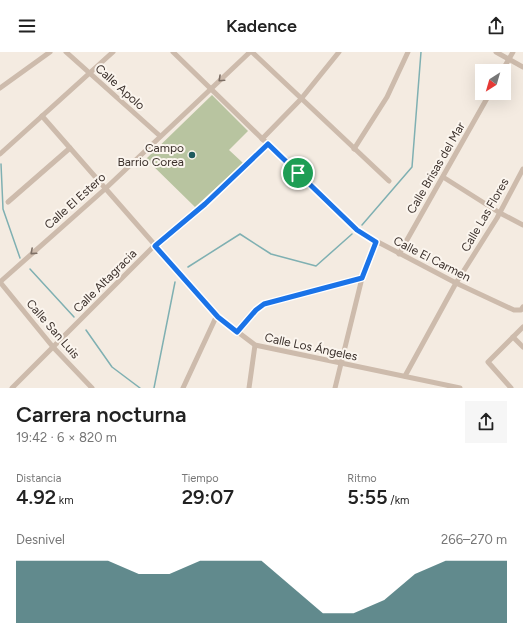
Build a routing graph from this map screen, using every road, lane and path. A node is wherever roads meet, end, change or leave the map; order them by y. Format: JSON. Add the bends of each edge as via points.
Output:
{"nodes":[{"id":1,"x":50,"y":52,"type":"edge"},
{"id":2,"x":66,"y":52,"type":"edge"},
{"id":3,"x":113,"y":52,"type":"edge"},
{"id":4,"x":173,"y":52,"type":"edge"},
{"id":5,"x":251,"y":52,"type":"edge"},
{"id":6,"x":339,"y":52,"type":"edge"},
{"id":7,"x":408,"y":52,"type":"edge"},
{"id":8,"x":496,"y":52,"type":"edge"},
{"id":9,"x":513,"y":52,"type":"edge"},
{"id":10,"x":509,"y":59,"type":"junction"},
{"id":11,"x":506,"y":64,"type":"edge"},
{"id":12,"x":523,"y":67,"type":"edge"},
{"id":13,"x":89,"y":73,"type":"junction"},
{"id":14,"x":0,"y":88,"type":"edge"},
{"id":15,"x":211,"y":88,"type":"junction"},
{"id":16,"x":302,"y":99,"type":"junction"},
{"id":17,"x":486,"y":100,"type":"edge"},
{"id":18,"x":42,"y":116,"type":"junction"},
{"id":19,"x":160,"y":136,"type":"junction"},
{"id":20,"x":262,"y":139,"type":"junction"},
{"id":21,"x":268,"y":144,"type":"junction"},
{"id":22,"x":70,"y":148,"type":"junction"},
{"id":23,"x":354,"y":149,"type":"junction"},
{"id":24,"x":0,"y":154,"type":"edge"},
{"id":25,"x":523,"y":169,"type":"edge"},
{"id":26,"x":443,"y":177,"type":"junction"},
{"id":27,"x":388,"y":181,"type":"dead end"},
{"id":28,"x":105,"y":189,"type":"junction"},
{"id":29,"x":8,"y":202,"type":"dead end"},
{"id":30,"x":500,"y":213,"type":"junction"},
{"id":31,"x":523,"y":225,"type":"edge"},
{"id":32,"x":376,"y":242,"type":"junction"},
{"id":33,"x":155,"y":246,"type":"junction"},
{"id":34,"x":399,"y":254,"type":"junction"},
{"id":35,"x":362,"y":278,"type":"junction"},
{"id":36,"x":0,"y":282,"type":"edge"},
{"id":37,"x":456,"y":283,"type":"junction"},
{"id":38,"x":523,"y":307,"type":"edge"},
{"id":39,"x":217,"y":316,"type":"junction"},
{"id":40,"x":523,"y":327,"type":"edge"},
{"id":41,"x":237,"y":332,"type":"junction"},
{"id":42,"x":513,"y":337,"type":"junction"},
{"id":43,"x":54,"y":346,"type":"junction"},
{"id":44,"x":255,"y":346,"type":"junction"},
{"id":45,"x":523,"y":347,"type":"edge"},
{"id":46,"x":341,"y":363,"type":"junction"},
{"id":47,"x":405,"y":376,"type":"junction"},
{"id":48,"x":12,"y":388,"type":"edge"},
{"id":49,"x":92,"y":388,"type":"edge"},
{"id":50,"x":183,"y":388,"type":"edge"},
{"id":51,"x":249,"y":388,"type":"edge"},
{"id":52,"x":335,"y":388,"type":"edge"},
{"id":53,"x":460,"y":388,"type":"edge"},
{"id":54,"x":511,"y":388,"type":"edge"}],
"edges":[{"from":1,"to":14,"type":"street"},
{"from":2,"to":13,"type":"street","name":"Calle Apolo"},
{"from":3,"to":13,"type":"street"},
{"from":4,"to":15,"type":"street","name":"Calle El Carmen"},
{"from":5,"to":15,"type":"street","name":"Calle El Estero","one_way":true},
{"from":5,"to":16,"type":"street"},
{"from":6,"to":16,"type":"street"},
{"from":7,"to":23,"type":"street","via":[[387,97]]},
{"from":8,"to":10,"type":"street"},
{"from":9,"to":10,"type":"street"},
{"from":10,"to":11,"type":"street"},
{"from":10,"to":12,"type":"street"},
{"from":13,"to":18,"type":"street"},
{"from":13,"to":19,"type":"street","name":"Calle Apolo"},
{"from":15,"to":19,"type":"street","name":"Calle El Estero"},
{"from":15,"to":20,"type":"street","name":"Calle El Carmen"},
{"from":16,"to":20,"type":"street"},
{"from":16,"to":23,"type":"street"},
{"from":17,"to":26,"type":"street","name":"Calle Brisas del Mar"},
{"from":18,"to":22,"type":"street","name":"Calle Los Ángeles"},
{"from":18,"to":24,"type":"street"},
{"from":19,"to":28,"type":"street","name":"Calle El Estero"},
{"from":20,"to":21,"type":"street","name":"Calle El Carmen"},
{"from":21,"to":32,"type":"street","name":"Calle El Carmen","via":[[357,230]]},
{"from":21,"to":33,"type":"street","name":"Calle Altagracia","via":[[205,204]]},
{"from":22,"to":28,"type":"street","name":"Calle Los Ángeles"},
{"from":22,"to":29,"type":"street"},
{"from":23,"to":27,"type":"street"},
{"from":25,"to":30,"type":"street","name":"Calle Las Flores"},
{"from":26,"to":30,"type":"street"},
{"from":26,"to":34,"type":"street","name":"Calle Brisas del Mar"},
{"from":28,"to":33,"type":"street","name":"Calle Los Ángeles"},
{"from":28,"to":36,"type":"street","name":"Calle El Estero","one_way":true},
{"from":30,"to":31,"type":"street"},
{"from":30,"to":37,"type":"street","name":"Calle Las Flores"},
{"from":32,"to":34,"type":"street","name":"Calle El Carmen"},
{"from":32,"to":35,"type":"street"},
{"from":33,"to":39,"type":"street","name":"Calle Los Ángeles"},
{"from":33,"to":43,"type":"street","name":"Calle Altagracia"},
{"from":34,"to":37,"type":"street","name":"Calle El Carmen"},
{"from":35,"to":41,"type":"street","via":[[264,304]]},
{"from":35,"to":46,"type":"street"},
{"from":36,"to":43,"type":"street","name":"Calle San Luis"},
{"from":37,"to":38,"type":"street","name":"Calle El Carmen","via":[[514,310],[521,310]]},
{"from":37,"to":47,"type":"street","name":"Calle Las Flores"},
{"from":39,"to":41,"type":"street","name":"Calle Los Ángeles"},
{"from":39,"to":50,"type":"street"},
{"from":40,"to":42,"type":"street"},
{"from":41,"to":44,"type":"street","name":"Calle Los Ángeles"},
{"from":42,"to":45,"type":"street"},
{"from":42,"to":54,"type":"street","via":[[488,361]]},
{"from":43,"to":48,"type":"street","name":"Calle Altagracia"},
{"from":43,"to":49,"type":"street","name":"Calle San Luis"},
{"from":44,"to":46,"type":"street","name":"Calle Los Ángeles"},
{"from":44,"to":51,"type":"street"},
{"from":46,"to":47,"type":"street","name":"Calle Los Ángeles"},
{"from":46,"to":52,"type":"street"},
{"from":47,"to":53,"type":"street","name":"Calle Los Ángeles"}]}
